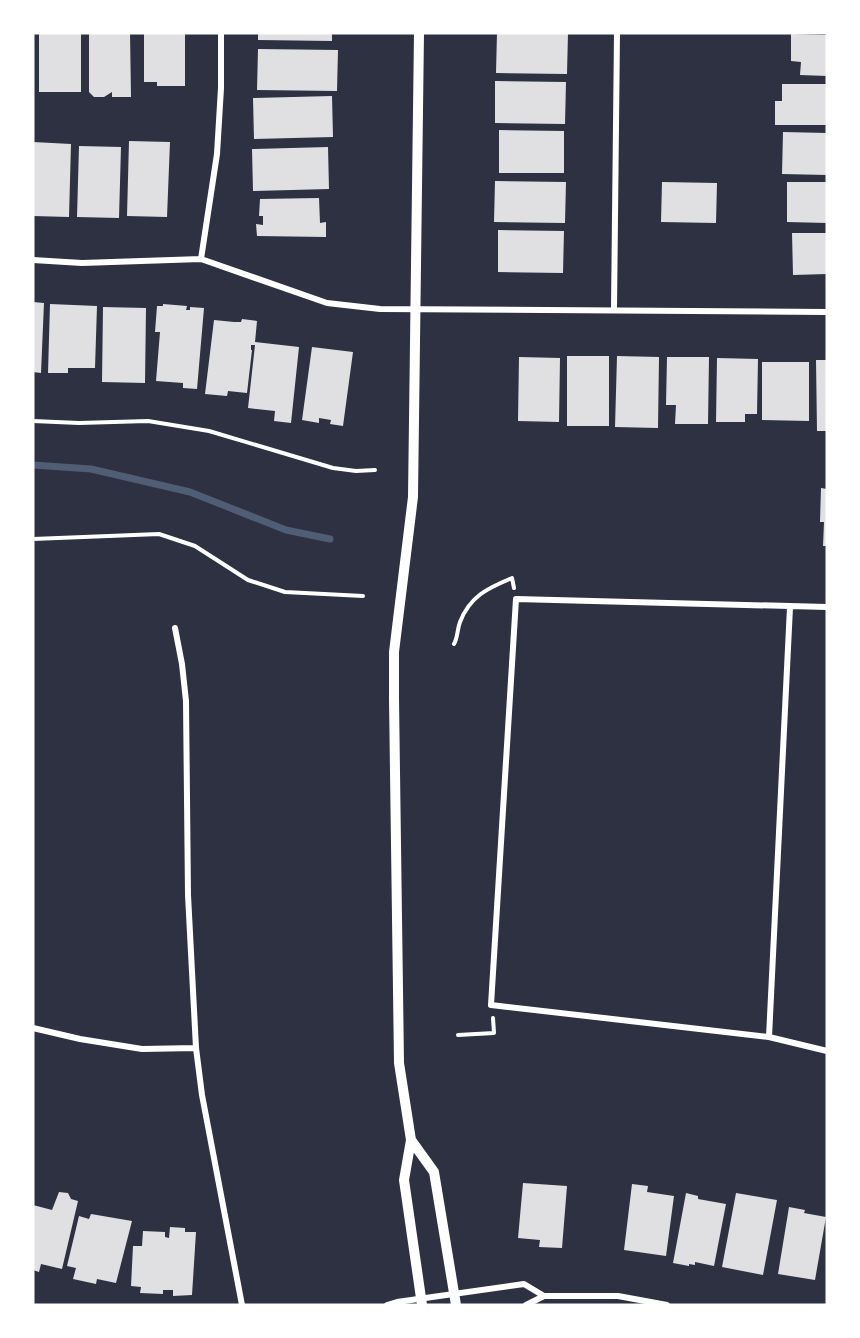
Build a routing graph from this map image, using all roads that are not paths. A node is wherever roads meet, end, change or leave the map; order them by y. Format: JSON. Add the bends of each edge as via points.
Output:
{"nodes":[{"id":1,"x":221,"y":33,"type":"edge"},
{"id":2,"x":419,"y":33,"type":"edge"},
{"id":3,"x":616,"y":33,"type":"edge"},
{"id":4,"x":201,"y":259,"type":"junction"},
{"id":5,"x":33,"y":260,"type":"edge"},
{"id":6,"x":415,"y":309,"type":"junction"},
{"id":7,"x":614,"y":309,"type":"junction"},
{"id":8,"x":827,"y":312,"type":"edge"},
{"id":9,"x":790,"y":607,"type":"junction"},
{"id":10,"x":827,"y":607,"type":"edge"},
{"id":11,"x":175,"y":628,"type":"dead end"},
{"id":12,"x":33,"y":1028,"type":"edge"},
{"id":13,"x":769,"y":1037,"type":"junction"},
{"id":14,"x":196,"y":1048,"type":"junction"},
{"id":15,"x":827,"y":1051,"type":"edge"},
{"id":16,"x":411,"y":1140,"type":"junction"},
{"id":17,"x":544,"y":1296,"type":"junction"},
{"id":18,"x":455,"y":1299,"type":"edge"},
{"id":19,"x":421,"y":1302,"type":"edge"},
{"id":20,"x":242,"y":1305,"type":"edge"},
{"id":21,"x":387,"y":1305,"type":"edge"},
{"id":22,"x":526,"y":1305,"type":"edge"},
{"id":23,"x":667,"y":1305,"type":"edge"}],
"edges":[{"from":1,"to":4,"type":"street","via":[[217,154]]},
{"from":2,"to":6,"type":"street"},
{"from":3,"to":7,"type":"street"},
{"from":4,"to":5,"type":"street","via":[[82,263]]},
{"from":4,"to":6,"type":"street","via":[[327,303]]},
{"from":6,"to":7,"type":"street"},
{"from":6,"to":16,"type":"street","via":[[413,497],[394,652],[399,1063]]},
{"from":7,"to":8,"type":"street"},
{"from":9,"to":10,"type":"street"},
{"from":9,"to":13,"type":"street"},
{"from":9,"to":13,"type":"street","via":[[516,599],[491,1005]]},
{"from":11,"to":14,"type":"street","via":[[186,701],[188,895]]},
{"from":12,"to":14,"type":"street","via":[[142,1049]]},
{"from":13,"to":15,"type":"street"},
{"from":14,"to":20,"type":"street"},
{"from":16,"to":18,"type":"street","via":[[434,1172]]},
{"from":16,"to":19,"type":"street","via":[[404,1180]]},
{"from":17,"to":18,"type":"street","via":[[524,1284]]},
{"from":17,"to":22,"type":"street"},
{"from":17,"to":23,"type":"street","via":[[618,1296]]},
{"from":18,"to":19,"type":"street"},
{"from":19,"to":21,"type":"street"}]}
